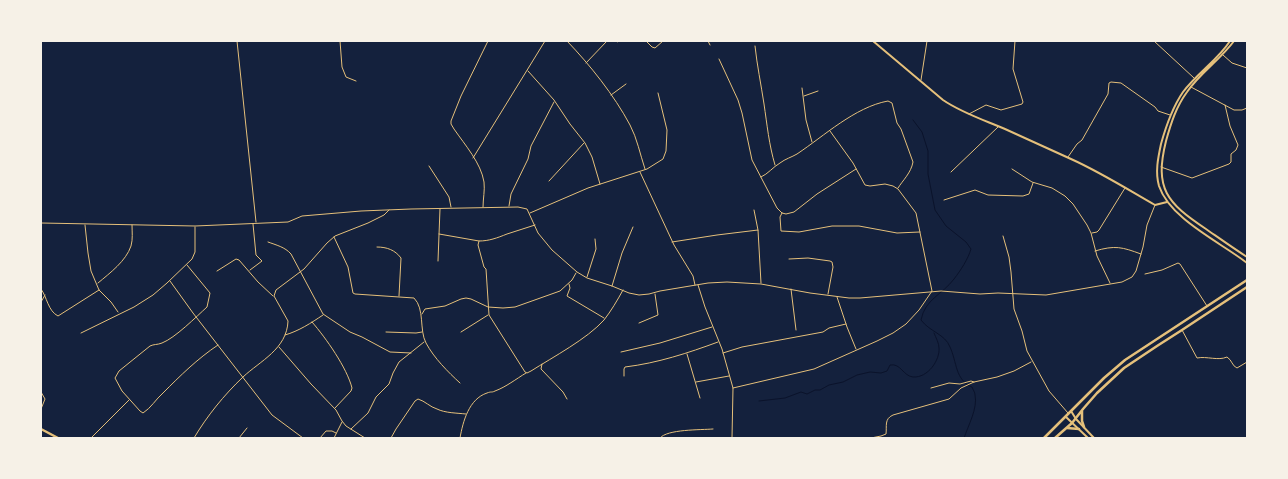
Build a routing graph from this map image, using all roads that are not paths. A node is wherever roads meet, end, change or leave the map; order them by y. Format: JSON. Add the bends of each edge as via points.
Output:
{"nodes":[{"id":1,"x":237,"y":41,"type":"edge"},
{"id":2,"x":340,"y":41,"type":"edge"},
{"id":3,"x":488,"y":41,"type":"edge"},
{"id":4,"x":545,"y":41,"type":"edge"},
{"id":5,"x":567,"y":41,"type":"edge"},
{"id":6,"x":607,"y":41,"type":"edge"},
{"id":7,"x":646,"y":41,"type":"edge"},
{"id":8,"x":664,"y":41,"type":"edge"},
{"id":9,"x":708,"y":41,"type":"edge"},
{"id":10,"x":873,"y":41,"type":"edge"},
{"id":11,"x":927,"y":41,"type":"edge"},
{"id":12,"x":1015,"y":41,"type":"edge"},
{"id":13,"x":1154,"y":41,"type":"edge"},
{"id":14,"x":1232,"y":41,"type":"edge"},
{"id":15,"x":876,"y":43,"type":"edge"},
{"id":16,"x":710,"y":45,"type":"dead end"},
{"id":17,"x":755,"y":46,"type":"dead end"},
{"id":18,"x":1222,"y":55,"type":"junction"},
{"id":19,"x":719,"y":59,"type":"dead end"},
{"id":20,"x":586,"y":63,"type":"junction"},
{"id":21,"x":1247,"y":68,"type":"edge"},
{"id":22,"x":527,"y":70,"type":"junction"},
{"id":23,"x":1194,"y":78,"type":"junction"},
{"id":24,"x":356,"y":81,"type":"dead end"},
{"id":25,"x":921,"y":81,"type":"junction"},
{"id":26,"x":626,"y":84,"type":"dead end"},
{"id":27,"x":1191,"y":87,"type":"junction"},
{"id":28,"x":802,"y":88,"type":"dead end"},
{"id":29,"x":818,"y":91,"type":"dead end"},
{"id":30,"x":658,"y":93,"type":"dead end"},
{"id":31,"x":611,"y":95,"type":"junction"},
{"id":32,"x":803,"y":96,"type":"junction"},
{"id":33,"x":555,"y":102,"type":"junction"},
{"id":34,"x":1225,"y":105,"type":"junction"},
{"id":35,"x":1247,"y":108,"type":"edge"},
{"id":36,"x":968,"y":114,"type":"junction"},
{"id":37,"x":1170,"y":115,"type":"junction"},
{"id":38,"x":998,"y":127,"type":"junction"},
{"id":39,"x":830,"y":131,"type":"junction"},
{"id":40,"x":585,"y":143,"type":"junction"},
{"id":41,"x":812,"y":143,"type":"junction"},
{"id":42,"x":473,"y":158,"type":"junction"},
{"id":43,"x":1068,"y":158,"type":"junction"},
{"id":44,"x":429,"y":166,"type":"dead end"},
{"id":45,"x":775,"y":166,"type":"junction"},
{"id":46,"x":1161,"y":167,"type":"junction"},
{"id":47,"x":856,"y":168,"type":"junction"},
{"id":48,"x":646,"y":169,"type":"junction"},
{"id":49,"x":1012,"y":169,"type":"dead end"},
{"id":50,"x":640,"y":171,"type":"junction"},
{"id":51,"x":950,"y":172,"type":"dead end"},
{"id":52,"x":761,"y":177,"type":"junction"},
{"id":53,"x":549,"y":181,"type":"dead end"},
{"id":54,"x":1034,"y":182,"type":"junction"},
{"id":55,"x":600,"y":184,"type":"junction"},
{"id":56,"x":1125,"y":188,"type":"junction"},
{"id":57,"x":898,"y":189,"type":"junction"},
{"id":58,"x":944,"y":200,"type":"dead end"},
{"id":59,"x":1167,"y":202,"type":"junction"},
{"id":60,"x":1155,"y":205,"type":"junction"},
{"id":61,"x":509,"y":207,"type":"junction"},
{"id":62,"x":440,"y":208,"type":"junction"},
{"id":63,"x":451,"y":208,"type":"junction"},
{"id":64,"x":483,"y":208,"type":"junction"},
{"id":65,"x":390,"y":210,"type":"junction"},
{"id":66,"x":754,"y":210,"type":"dead end"},
{"id":67,"x":529,"y":213,"type":"junction"},
{"id":68,"x":782,"y":213,"type":"junction"},
{"id":69,"x":786,"y":214,"type":"junction"},
{"id":70,"x":780,"y":216,"type":"junction"},
{"id":71,"x":41,"y":223,"type":"edge"},
{"id":72,"x":253,"y":223,"type":"junction"},
{"id":73,"x":256,"y":223,"type":"junction"},
{"id":74,"x":85,"y":224,"type":"junction"},
{"id":75,"x":132,"y":224,"type":"junction"},
{"id":76,"x":535,"y":225,"type":"junction"},
{"id":77,"x":195,"y":226,"type":"junction"},
{"id":78,"x":632,"y":228,"type":"dead end"},
{"id":79,"x":758,"y":230,"type":"junction"},
{"id":80,"x":920,"y":232,"type":"junction"},
{"id":81,"x":1091,"y":233,"type":"junction"},
{"id":82,"x":440,"y":234,"type":"junction"},
{"id":83,"x":1003,"y":236,"type":"dead end"},
{"id":84,"x":334,"y":237,"type":"junction"},
{"id":85,"x":595,"y":239,"type":"dead end"},
{"id":86,"x":479,"y":241,"type":"junction"},
{"id":87,"x":268,"y":242,"type":"dead end"},
{"id":88,"x":672,"y":242,"type":"junction"},
{"id":89,"x":378,"y":247,"type":"dead end"},
{"id":90,"x":1095,"y":250,"type":"junction"},
{"id":91,"x":1142,"y":254,"type":"junction"},
{"id":92,"x":1247,"y":257,"type":"edge"},
{"id":93,"x":789,"y":259,"type":"dead end"},
{"id":94,"x":438,"y":261,"type":"dead end"},
{"id":95,"x":1247,"y":263,"type":"edge"},
{"id":96,"x":186,"y":265,"type":"junction"},
{"id":97,"x":217,"y":271,"type":"dead end"},
{"id":98,"x":249,"y":271,"type":"junction"},
{"id":99,"x":301,"y":272,"type":"junction"},
{"id":100,"x":577,"y":272,"type":"junction"},
{"id":101,"x":1145,"y":274,"type":"dead end"},
{"id":102,"x":587,"y":278,"type":"junction"},
{"id":103,"x":1247,"y":280,"type":"edge"},
{"id":104,"x":170,"y":281,"type":"junction"},
{"id":105,"x":569,"y":283,"type":"junction"},
{"id":106,"x":97,"y":284,"type":"junction"},
{"id":107,"x":762,"y":284,"type":"junction"},
{"id":108,"x":1110,"y":284,"type":"junction"},
{"id":109,"x":697,"y":285,"type":"junction"},
{"id":110,"x":612,"y":286,"type":"junction"},
{"id":111,"x":1247,"y":287,"type":"edge"},
{"id":112,"x":790,"y":288,"type":"junction"},
{"id":113,"x":41,"y":289,"type":"edge"},
{"id":114,"x":99,"y":290,"type":"junction"},
{"id":115,"x":623,"y":290,"type":"junction"},
{"id":116,"x":932,"y":291,"type":"junction"},
{"id":117,"x":655,"y":293,"type":"junction"},
{"id":118,"x":45,"y":294,"type":"junction"},
{"id":119,"x":1013,"y":294,"type":"junction"},
{"id":120,"x":828,"y":295,"type":"junction"},
{"id":121,"x":274,"y":296,"type":"junction"},
{"id":122,"x":837,"y":296,"type":"junction"},
{"id":123,"x":398,"y":297,"type":"junction"},
{"id":124,"x":41,"y":302,"type":"edge"},
{"id":125,"x":1207,"y":306,"type":"junction"},
{"id":126,"x":488,"y":307,"type":"junction"},
{"id":127,"x":119,"y":313,"type":"junction"},
{"id":128,"x":323,"y":314,"type":"junction"},
{"id":129,"x":422,"y":314,"type":"junction"},
{"id":130,"x":489,"y":315,"type":"junction"},
{"id":131,"x":196,"y":317,"type":"junction"},
{"id":132,"x":604,"y":319,"type":"junction"},
{"id":133,"x":312,"y":322,"type":"junction"},
{"id":134,"x":639,"y":323,"type":"dead end"},
{"id":135,"x":846,"y":324,"type":"junction"},
{"id":136,"x":712,"y":327,"type":"junction"},
{"id":137,"x":796,"y":330,"type":"dead end"},
{"id":138,"x":1182,"y":330,"type":"junction"},
{"id":139,"x":386,"y":332,"type":"dead end"},
{"id":140,"x":423,"y":332,"type":"junction"},
{"id":141,"x":461,"y":332,"type":"dead end"},
{"id":142,"x":80,"y":333,"type":"dead end"},
{"id":143,"x":285,"y":335,"type":"junction"},
{"id":144,"x":425,"y":342,"type":"junction"},
{"id":145,"x":719,"y":342,"type":"junction"},
{"id":146,"x":218,"y":345,"type":"junction"},
{"id":147,"x":279,"y":346,"type":"junction"},
{"id":148,"x":857,"y":350,"type":"junction"},
{"id":149,"x":621,"y":352,"type":"dead end"},
{"id":150,"x":411,"y":353,"type":"junction"},
{"id":151,"x":687,"y":353,"type":"junction"},
{"id":152,"x":723,"y":353,"type":"junction"},
{"id":153,"x":1032,"y":361,"type":"junction"},
{"id":154,"x":1247,"y":362,"type":"edge"},
{"id":155,"x":542,"y":364,"type":"junction"},
{"id":156,"x":527,"y":373,"type":"junction"},
{"id":157,"x":624,"y":376,"type":"dead end"},
{"id":158,"x":729,"y":376,"type":"junction"},
{"id":159,"x":243,"y":377,"type":"junction"},
{"id":160,"x":696,"y":382,"type":"junction"},
{"id":161,"x":460,"y":383,"type":"dead end"},
{"id":162,"x":969,"y":383,"type":"junction"},
{"id":163,"x":733,"y":388,"type":"junction"},
{"id":164,"x":931,"y":388,"type":"dead end"},
{"id":165,"x":41,"y":392,"type":"edge"},
{"id":166,"x":700,"y":398,"type":"dead end"},
{"id":167,"x":567,"y":399,"type":"dead end"},
{"id":168,"x":129,"y":400,"type":"junction"},
{"id":169,"x":41,"y":409,"type":"edge"},
{"id":170,"x":334,"y":409,"type":"junction"},
{"id":171,"x":1083,"y":409,"type":"junction"},
{"id":172,"x":1071,"y":411,"type":"junction"},
{"id":173,"x":466,"y":414,"type":"junction"},
{"id":174,"x":1067,"y":416,"type":"junction"},
{"id":175,"x":1076,"y":418,"type":"junction"},
{"id":176,"x":342,"y":421,"type":"junction"},
{"id":177,"x":1072,"y":423,"type":"junction"},
{"id":178,"x":1084,"y":427,"type":"junction"},
{"id":179,"x":247,"y":428,"type":"dead end"},
{"id":180,"x":1065,"y":428,"type":"junction"},
{"id":181,"x":41,"y":429,"type":"edge"},
{"id":182,"x":351,"y":429,"type":"junction"},
{"id":183,"x":713,"y":429,"type":"dead end"},
{"id":184,"x":1078,"y":429,"type":"junction"},
{"id":185,"x":336,"y":433,"type":"junction"},
{"id":186,"x":58,"y":438,"type":"edge"},
{"id":187,"x":91,"y":438,"type":"edge"},
{"id":188,"x":194,"y":438,"type":"edge"},
{"id":189,"x":239,"y":438,"type":"edge"},
{"id":190,"x":303,"y":438,"type":"edge"},
{"id":191,"x":320,"y":438,"type":"edge"},
{"id":192,"x":334,"y":438,"type":"edge"},
{"id":193,"x":365,"y":438,"type":"edge"},
{"id":194,"x":391,"y":438,"type":"edge"},
{"id":195,"x":460,"y":438,"type":"edge"},
{"id":196,"x":660,"y":438,"type":"edge"},
{"id":197,"x":732,"y":438,"type":"edge"},
{"id":198,"x":872,"y":438,"type":"edge"},
{"id":199,"x":1044,"y":438,"type":"edge"},
{"id":200,"x":1055,"y":438,"type":"edge"},
{"id":201,"x":1088,"y":438,"type":"edge"},
{"id":202,"x":1094,"y":438,"type":"edge"}],
"edges":[{"from":1,"to":73,"type":"street"},
{"from":2,"to":24,"type":"street","via":[[343,72]]},
{"from":3,"to":42,"type":"street","via":[[451,121]]},
{"from":4,"to":22,"type":"street"},
{"from":5,"to":20,"type":"street"},
{"from":6,"to":20,"type":"street"},
{"from":7,"to":8,"type":"street","via":[[655,48]]},
{"from":9,"to":16,"type":"street"},
{"from":10,"to":15,"type":"main road"},
{"from":11,"to":25,"type":"street"},
{"from":12,"to":36,"type":"street","via":[[1013,69],[1022,104],[1001,110],[986,105]]},
{"from":13,"to":23,"type":"street"},
{"from":14,"to":18,"type":"main road"},
{"from":14,"to":23,"type":"main road"},
{"from":15,"to":25,"type":"main road"},
{"from":17,"to":45,"type":"street"},
{"from":18,"to":21,"type":"street"},
{"from":18,"to":27,"type":"main road"},
{"from":19,"to":52,"type":"street","via":[[738,100],[752,160]]},
{"from":20,"to":31,"type":"street"},
{"from":22,"to":33,"type":"street"},
{"from":22,"to":42,"type":"street"},
{"from":23,"to":37,"type":"main road"},
{"from":25,"to":36,"type":"main road","via":[[943,100]]},
{"from":26,"to":31,"type":"street"},
{"from":27,"to":34,"type":"street"},
{"from":27,"to":46,"type":"main road","via":[[1172,119]]},
{"from":28,"to":32,"type":"street"},
{"from":29,"to":32,"type":"street"},
{"from":30,"to":48,"type":"street","via":[[667,130],[666,151],[663,159]]},
{"from":31,"to":48,"type":"street","via":[[631,127]]},
{"from":32,"to":41,"type":"street"},
{"from":33,"to":40,"type":"street"},
{"from":33,"to":61,"type":"street","via":[[531,146],[511,194]]},
{"from":34,"to":35,"type":"street","via":[[1238,111]]},
{"from":34,"to":46,"type":"street","via":[[1238,145],[1229,164],[1192,178]]},
{"from":36,"to":38,"type":"main road"},
{"from":37,"to":43,"type":"street","via":[[1158,111],[1121,83],[1111,82],[1108,94],[1082,140]]},
{"from":37,"to":59,"type":"main road","via":[[1157,162],[1159,186]]},
{"from":38,"to":43,"type":"main road"},
{"from":38,"to":51,"type":"street"},
{"from":39,"to":41,"type":"street"},
{"from":39,"to":47,"type":"street"},
{"from":39,"to":57,"type":"street","via":[[863,110],[888,101],[892,103],[913,162]]},
{"from":40,"to":53,"type":"street"},
{"from":40,"to":55,"type":"street"},
{"from":41,"to":45,"type":"street"},
{"from":42,"to":64,"type":"street","via":[[484,183]]},
{"from":43,"to":56,"type":"main road"},
{"from":44,"to":63,"type":"street","via":[[449,197]]},
{"from":45,"to":52,"type":"street"},
{"from":46,"to":92,"type":"main road","via":[[1163,185],[1175,206]]},
{"from":47,"to":57,"type":"street","via":[[865,185],[885,184]]},
{"from":47,"to":69,"type":"street","via":[[794,212]]},
{"from":48,"to":50,"type":"street"},
{"from":49,"to":54,"type":"street"},
{"from":50,"to":55,"type":"street"},
{"from":50,"to":88,"type":"street"},
{"from":52,"to":68,"type":"street"},
{"from":54,"to":58,"type":"street","via":[[1029,194],[1023,196],[988,195],[975,190]]},
{"from":54,"to":81,"type":"street","via":[[1065,196]]},
{"from":55,"to":67,"type":"street"},
{"from":56,"to":60,"type":"main road"},
{"from":56,"to":81,"type":"street","via":[[1098,230]]},
{"from":57,"to":80,"type":"street","via":[[916,213]]},
{"from":59,"to":60,"type":"main road"},
{"from":59,"to":95,"type":"main road","via":[[1177,214]]},
{"from":60,"to":91,"type":"street","via":[[1146,228]]},
{"from":61,"to":64,"type":"street"},
{"from":61,"to":67,"type":"street","via":[[518,207]]},
{"from":62,"to":63,"type":"street"},
{"from":62,"to":65,"type":"street"},
{"from":62,"to":82,"type":"street"},
{"from":63,"to":64,"type":"street"},
{"from":65,"to":73,"type":"street","via":[[314,214],[288,222]]},
{"from":65,"to":84,"type":"street"},
{"from":66,"to":79,"type":"street"},
{"from":67,"to":76,"type":"street"},
{"from":68,"to":69,"type":"street"},
{"from":68,"to":70,"type":"street"},
{"from":69,"to":70,"type":"street"},
{"from":70,"to":80,"type":"street","via":[[781,231],[859,226],[896,233]]},
{"from":71,"to":74,"type":"street"},
{"from":72,"to":73,"type":"street"},
{"from":72,"to":77,"type":"street"},
{"from":72,"to":98,"type":"street","via":[[256,256],[262,261]]},
{"from":74,"to":75,"type":"street"},
{"from":74,"to":106,"type":"street","via":[[91,271]]},
{"from":75,"to":77,"type":"street"},
{"from":75,"to":106,"type":"street","via":[[128,253]]},
{"from":76,"to":86,"type":"street","via":[[493,240]]},
{"from":76,"to":100,"type":"street","via":[[552,250]]},
{"from":77,"to":96,"type":"street","via":[[196,252]]},
{"from":78,"to":110,"type":"street"},
{"from":79,"to":88,"type":"street"},
{"from":79,"to":107,"type":"street"},
{"from":80,"to":116,"type":"street"},
{"from":81,"to":90,"type":"street"},
{"from":82,"to":86,"type":"street"},
{"from":82,"to":94,"type":"street"},
{"from":83,"to":119,"type":"street"},
{"from":84,"to":99,"type":"street"},
{"from":84,"to":123,"type":"street","via":[[348,266],[353,293]]},
{"from":85,"to":102,"type":"street","via":[[596,249]]},
{"from":86,"to":126,"type":"street","via":[[486,269]]},
{"from":87,"to":99,"type":"street","via":[[288,250]]},
{"from":88,"to":109,"type":"street"},
{"from":89,"to":123,"type":"street","via":[[394,251],[401,258]]},
{"from":90,"to":91,"type":"street","via":[[1110,246]]},
{"from":90,"to":108,"type":"street"},
{"from":91,"to":108,"type":"street","via":[[1132,277]]},
{"from":93,"to":120,"type":"street","via":[[832,262]]},
{"from":96,"to":104,"type":"street"},
{"from":96,"to":131,"type":"street","via":[[210,293],[207,307]]},
{"from":97,"to":98,"type":"street","via":[[236,259]]},
{"from":98,"to":121,"type":"street"},
{"from":99,"to":121,"type":"street","via":[[276,290]]},
{"from":99,"to":128,"type":"street"},
{"from":100,"to":102,"type":"street"},
{"from":100,"to":105,"type":"street"},
{"from":101,"to":125,"type":"street","via":[[1180,264]]},
{"from":102,"to":110,"type":"street"},
{"from":103,"to":125,"type":"highway"},
{"from":104,"to":127,"type":"street","via":[[153,295]]},
{"from":104,"to":131,"type":"street"},
{"from":105,"to":126,"type":"street","via":[[560,290],[515,306]]},
{"from":105,"to":132,"type":"street","via":[[567,296]]},
{"from":106,"to":114,"type":"street"},
{"from":107,"to":109,"type":"street","via":[[728,282]]},
{"from":107,"to":112,"type":"street"},
{"from":108,"to":119,"type":"street","via":[[1046,295]]},
{"from":109,"to":117,"type":"street"},
{"from":109,"to":136,"type":"street"},
{"from":110,"to":115,"type":"street"},
{"from":111,"to":138,"type":"highway"},
{"from":112,"to":120,"type":"street"},
{"from":112,"to":137,"type":"street"},
{"from":113,"to":118,"type":"street"},
{"from":114,"to":118,"type":"street","via":[[58,316],[51,311]]},
{"from":114,"to":127,"type":"street"},
{"from":115,"to":117,"type":"street","via":[[629,294]]},
{"from":115,"to":132,"type":"street"},
{"from":116,"to":119,"type":"street"},
{"from":116,"to":122,"type":"street","via":[[860,298]]},
{"from":116,"to":148,"type":"street","via":[[915,315],[899,330]]},
{"from":117,"to":134,"type":"street","via":[[658,315]]},
{"from":118,"to":124,"type":"street"},
{"from":119,"to":153,"type":"street","via":[[1014,308]]},
{"from":120,"to":122,"type":"street"},
{"from":121,"to":143,"type":"street","via":[[288,322]]},
{"from":122,"to":135,"type":"street"},
{"from":123,"to":129,"type":"street","via":[[414,298]]},
{"from":125,"to":172,"type":"highway","via":[[1125,360]]},
{"from":126,"to":129,"type":"street","via":[[466,298],[425,310]]},
{"from":126,"to":130,"type":"street"},
{"from":127,"to":142,"type":"street"},
{"from":128,"to":133,"type":"street"},
{"from":128,"to":150,"type":"street","via":[[390,352]]},
{"from":129,"to":140,"type":"street"},
{"from":130,"to":141,"type":"street"},
{"from":130,"to":156,"type":"street"},
{"from":131,"to":146,"type":"street"},
{"from":131,"to":168,"type":"street","via":[[170,339],[150,346],[116,375]]},
{"from":132,"to":155,"type":"street"},
{"from":133,"to":143,"type":"street"},
{"from":133,"to":170,"type":"street","via":[[351,384],[351,391]]},
{"from":135,"to":148,"type":"street"},
{"from":135,"to":152,"type":"street","via":[[823,332]]},
{"from":136,"to":145,"type":"street"},
{"from":136,"to":149,"type":"street"},
{"from":138,"to":154,"type":"street","via":[[1197,358],[1227,357],[1237,368]]},
{"from":138,"to":171,"type":"highway","via":[[1124,368]]},
{"from":139,"to":140,"type":"street"},
{"from":140,"to":144,"type":"street"},
{"from":143,"to":147,"type":"street"},
{"from":144,"to":150,"type":"street"},
{"from":144,"to":161,"type":"street"},
{"from":145,"to":151,"type":"street"},
{"from":145,"to":152,"type":"street"},
{"from":146,"to":159,"type":"street"},
{"from":146,"to":168,"type":"street","via":[[204,354],[146,412],[140,411]]},
{"from":147,"to":159,"type":"street"},
{"from":147,"to":170,"type":"street"},
{"from":148,"to":163,"type":"street","via":[[814,369]]},
{"from":150,"to":182,"type":"street","via":[[400,362],[389,384]]},
{"from":151,"to":157,"type":"street","via":[[625,367]]},
{"from":151,"to":160,"type":"street"},
{"from":152,"to":158,"type":"street"},
{"from":153,"to":162,"type":"street","via":[[997,377]]},
{"from":153,"to":174,"type":"street"},
{"from":155,"to":156,"type":"street"},
{"from":155,"to":167,"type":"street","via":[[541,369]]},
{"from":156,"to":173,"type":"street","via":[[495,392],[477,398]]},
{"from":158,"to":160,"type":"street"},
{"from":158,"to":163,"type":"street"},
{"from":159,"to":188,"type":"street","via":[[221,400]]},
{"from":159,"to":190,"type":"street","via":[[272,415]]},
{"from":160,"to":166,"type":"street"},
{"from":162,"to":164,"type":"street","via":[[952,382]]},
{"from":162,"to":198,"type":"street","via":[[949,399],[890,416],[886,421],[886,434]]},
{"from":163,"to":197,"type":"street"},
{"from":165,"to":169,"type":"street","via":[[45,399]]},
{"from":168,"to":187,"type":"street"},
{"from":170,"to":176,"type":"street"},
{"from":171,"to":175,"type":"highway"},
{"from":171,"to":178,"type":"highway"},
{"from":172,"to":174,"type":"highway"},
{"from":172,"to":175,"type":"main road"},
{"from":173,"to":194,"type":"street","via":[[435,409],[418,399]]},
{"from":173,"to":195,"type":"street"},
{"from":174,"to":177,"type":"main road"},
{"from":174,"to":199,"type":"highway"},
{"from":175,"to":177,"type":"highway"},
{"from":175,"to":178,"type":"main road"},
{"from":176,"to":182,"type":"street"},
{"from":176,"to":185,"type":"street"},
{"from":177,"to":180,"type":"highway"},
{"from":177,"to":184,"type":"main road"},
{"from":178,"to":202,"type":"main road"},
{"from":179,"to":189,"type":"street"},
{"from":180,"to":184,"type":"highway"},
{"from":180,"to":200,"type":"highway"},
{"from":181,"to":186,"type":"highway"},
{"from":182,"to":193,"type":"street"},
{"from":183,"to":196,"type":"street","via":[[663,434]]},
{"from":184,"to":201,"type":"main road"},
{"from":185,"to":191,"type":"street","via":[[326,431]]},
{"from":185,"to":192,"type":"street"}]}
